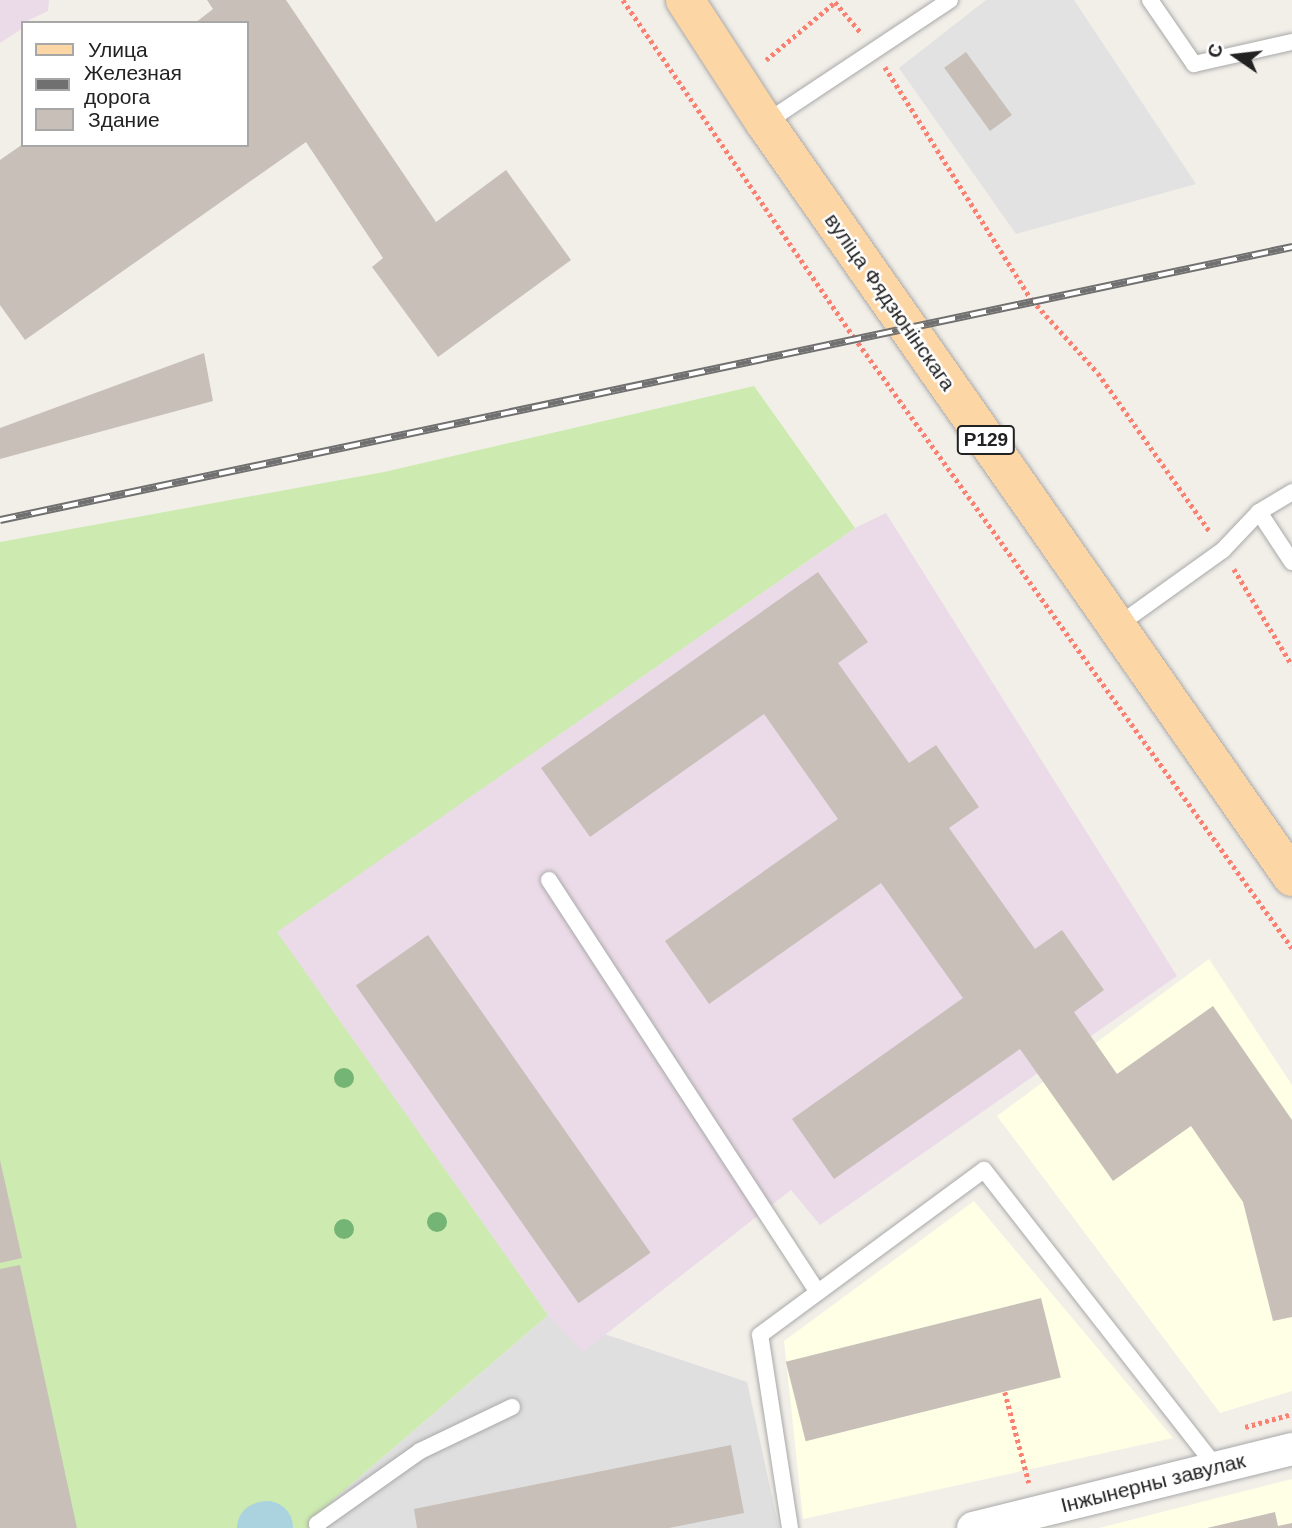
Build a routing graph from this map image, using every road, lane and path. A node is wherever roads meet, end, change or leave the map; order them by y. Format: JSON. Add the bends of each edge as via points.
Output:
{"nodes":[{"id":1,"x":623,"y":0,"type":"edge"},
{"id":2,"x":685,"y":0,"type":"edge"},
{"id":3,"x":950,"y":0,"type":"edge"},
{"id":4,"x":1150,"y":0,"type":"edge"},
{"id":5,"x":835,"y":1,"type":"edge"},
{"id":6,"x":1292,"y":43,"type":"edge"},
{"id":7,"x":873,"y":48,"type":"junction"},
{"id":8,"x":766,"y":60,"type":"dead end"},
{"id":9,"x":765,"y":123,"type":"junction"},
{"id":10,"x":1292,"y":492,"type":"edge"},
{"id":11,"x":1259,"y":512,"type":"junction"},
{"id":12,"x":1223,"y":551,"type":"junction"},
{"id":13,"x":1292,"y":562,"type":"edge"},
{"id":14,"x":1117,"y":626,"type":"junction"},
{"id":15,"x":1292,"y":665,"type":"edge"},
{"id":16,"x":1292,"y":877,"type":"edge"},
{"id":17,"x":549,"y":880,"type":"dead end"},
{"id":18,"x":1292,"y":948,"type":"edge"},
{"id":19,"x":818,"y":1292,"type":"junction"},
{"id":20,"x":1005,"y":1392,"type":"dead end"},
{"id":21,"x":512,"y":1407,"type":"dead end"},
{"id":22,"x":1292,"y":1448,"type":"edge"},
{"id":23,"x":1216,"y":1467,"type":"junction"},
{"id":24,"x":1036,"y":1512,"type":"junction"},
{"id":25,"x":318,"y":1528,"type":"edge"},
{"id":26,"x":790,"y":1528,"type":"edge"},
{"id":27,"x":973,"y":1528,"type":"edge"}],
"edges":[{"from":1,"to":18,"type":"path","via":[[854,337]]},
{"from":2,"to":9,"type":"main road","name":"вуліца Фядзюнінскага","number":"Р129"},
{"from":3,"to":7,"type":"lane"},
{"from":4,"to":6,"type":"lane","via":[[1194,64]]},
{"from":5,"to":7,"type":"path"},
{"from":5,"to":8,"type":"path"},
{"from":7,"to":9,"type":"lane"},
{"from":7,"to":12,"type":"path","via":[[1032,300],[1098,373]]},
{"from":9,"to":14,"type":"main road","name":"вуліца Фядзюнінскага","number":"Р129"},
{"from":10,"to":11,"type":"lane"},
{"from":11,"to":12,"type":"lane"},
{"from":11,"to":13,"type":"lane"},
{"from":12,"to":14,"type":"lane"},
{"from":12,"to":15,"type":"path"},
{"from":14,"to":16,"type":"main road","name":"вуліца Фядзюнінскага","number":"Р129"},
{"from":17,"to":19,"type":"lane"},
{"from":19,"to":23,"type":"lane","via":[[984,1170]]},
{"from":19,"to":26,"type":"lane","via":[[760,1335]]},
{"from":20,"to":24,"type":"path"},
{"from":21,"to":25,"type":"lane","via":[[420,1451],[317,1524]]},
{"from":22,"to":23,"type":"street","name":"Інжынерны завулак"},
{"from":23,"to":24,"type":"street","name":"Інжынерны завулак"},
{"from":24,"to":27,"type":"street","name":"Інжынерны завулак"}]}
